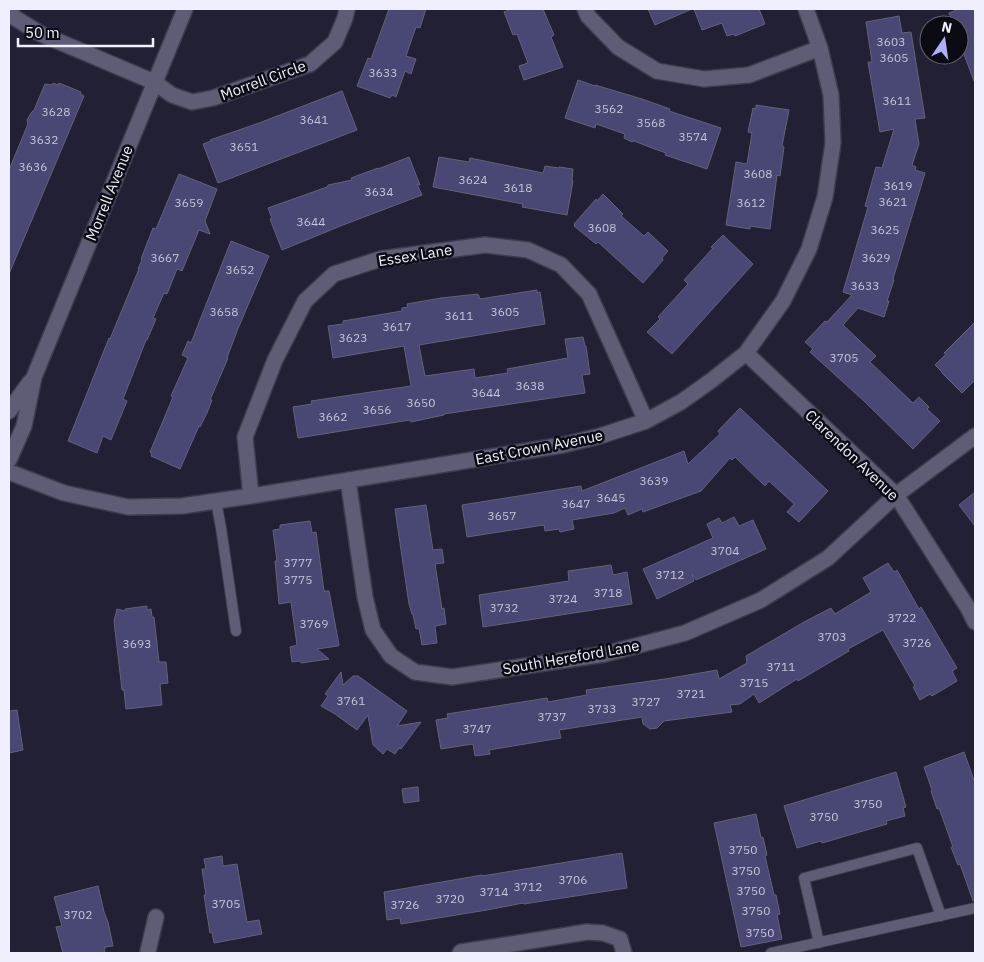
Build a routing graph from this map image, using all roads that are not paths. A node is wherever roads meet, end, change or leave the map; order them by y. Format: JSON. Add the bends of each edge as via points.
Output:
{"nodes":[{"id":1,"x":185,"y":9,"type":"edge"},
{"id":2,"x":347,"y":9,"type":"edge"},
{"id":3,"x":585,"y":9,"type":"edge"},
{"id":4,"x":806,"y":9,"type":"edge"},
{"id":5,"x":9,"y":11,"type":"edge"},
{"id":6,"x":820,"y":48,"type":"junction"},
{"id":7,"x":154,"y":82,"type":"junction"},
{"id":8,"x":746,"y":353,"type":"junction"},
{"id":9,"x":34,"y":377,"type":"junction"},
{"id":10,"x":9,"y":411,"type":"edge"},
{"id":11,"x":646,"y":421,"type":"junction"},
{"id":12,"x":975,"y":436,"type":"edge"},
{"id":13,"x":9,"y":460,"type":"edge"},
{"id":14,"x":9,"y":472,"type":"edge"},
{"id":15,"x":348,"y":480,"type":"junction"},
{"id":16,"x":896,"y":495,"type":"junction"},
{"id":17,"x":251,"y":496,"type":"junction"},
{"id":18,"x":216,"y":501,"type":"junction"},
{"id":19,"x":975,"y":622,"type":"edge"},
{"id":20,"x":236,"y":631,"type":"dead end"},
{"id":21,"x":975,"y":908,"type":"edge"},
{"id":22,"x":156,"y":916,"type":"dead end"},
{"id":23,"x":941,"y":916,"type":"junction"},
{"id":24,"x":819,"y":943,"type":"junction"},
{"id":25,"x":148,"y":953,"type":"edge"},
{"id":26,"x":460,"y":953,"type":"edge"},
{"id":27,"x":624,"y":953,"type":"edge"},
{"id":28,"x":771,"y":953,"type":"edge"}],
"edges":[{"from":1,"to":7,"type":"street","name":"Morrell Avenue"},
{"from":2,"to":7,"type":"street","name":"Morrell Circle","via":[[335,42],[310,64],[213,98],[192,102],[172,95]]},
{"from":3,"to":6,"type":"street","via":[[618,47],[657,71],[694,78],[749,75]]},
{"from":4,"to":6,"type":"street","name":"East Crown Avenue"},
{"from":5,"to":7,"type":"street","name":"Morrell Circle","via":[[41,34]]},
{"from":6,"to":8,"type":"street","name":"East Crown Avenue","via":[[831,95],[833,143],[826,197],[809,249],[783,301]]},
{"from":7,"to":9,"type":"street","name":"Morrell Avenue"},
{"from":8,"to":11,"type":"street","name":"East Crown Avenue","via":[[681,402]]},
{"from":8,"to":16,"type":"street","name":"Clarendon Avenue"},
{"from":9,"to":10,"type":"street","name":"Morrell Avenue"},
{"from":9,"to":13,"type":"street","name":"Morrell Avenue","via":[[24,426]]},
{"from":11,"to":15,"type":"street","name":"East Crown Avenue","via":[[563,445]]},
{"from":11,"to":17,"type":"street","name":"Essex Lane","via":[[589,294],[561,264],[528,250],[485,245],[380,259],[334,274],[305,301],[275,360],[245,437]]},
{"from":12,"to":16,"type":"street","name":"South Hereford Lane"},
{"from":14,"to":18,"type":"street","name":"East Crown Avenue","via":[[64,493],[128,507],[182,506]]},
{"from":15,"to":16,"type":"street","name":"South Hereford Lane","via":[[373,630],[391,656],[415,672],[452,677],[605,654],[685,633],[762,600],[828,558]]},
{"from":15,"to":17,"type":"street","name":"East Crown Avenue"},
{"from":16,"to":19,"type":"street","name":"Clarendon Avenue"},
{"from":17,"to":18,"type":"street","name":"East Crown Avenue"},
{"from":18,"to":20,"type":"lane"},
{"from":21,"to":23,"type":"lane"},
{"from":22,"to":25,"type":"street"},
{"from":23,"to":24,"type":"lane"},
{"from":23,"to":24,"type":"lane","via":[[917,848],[804,878]]},
{"from":24,"to":28,"type":"lane"},
{"from":26,"to":27,"type":"street","via":[[587,932],[620,939]]}]}
